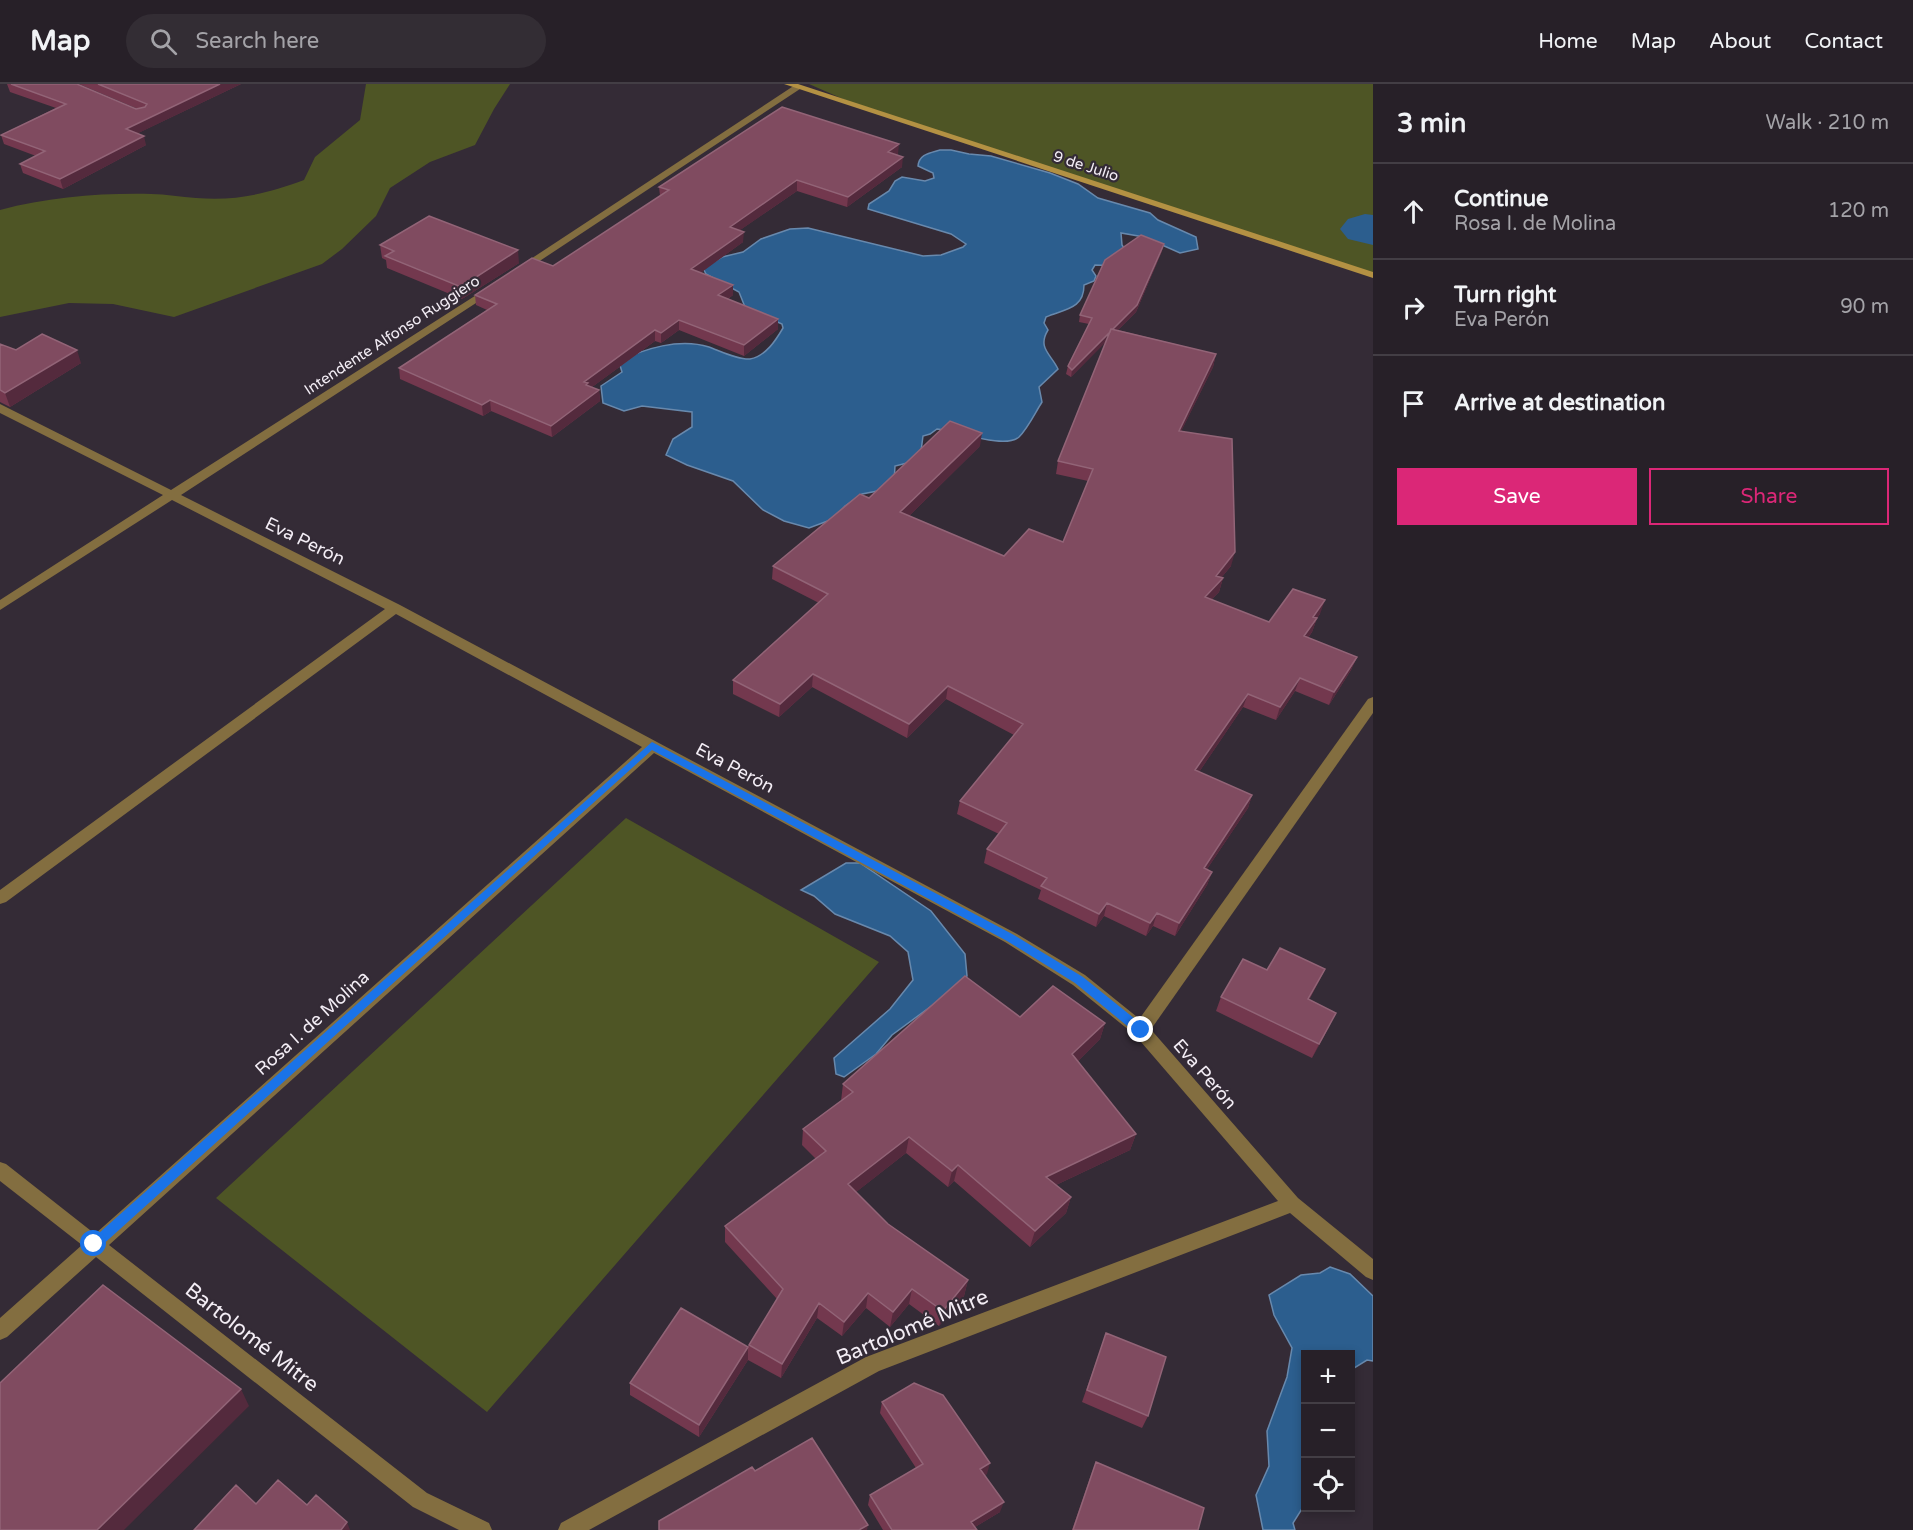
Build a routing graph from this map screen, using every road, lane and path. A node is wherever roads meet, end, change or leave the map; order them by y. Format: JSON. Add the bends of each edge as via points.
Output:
{"nodes":[{"id":1,"x":794,"y":86,"type":"edge"},
{"id":2,"x":1373,"y":275,"type":"edge"},
{"id":3,"x":0,"y":408,"type":"edge"},
{"id":4,"x":172,"y":497,"type":"junction"},
{"id":5,"x":0,"y":606,"type":"edge"},
{"id":6,"x":395,"y":608,"type":"junction"},
{"id":7,"x":1373,"y":702,"type":"edge"},
{"id":8,"x":652,"y":746,"type":"junction"},
{"id":9,"x":0,"y":898,"type":"edge"},
{"id":10,"x":1141,"y":1030,"type":"junction"},
{"id":11,"x":0,"y":1170,"type":"edge"},
{"id":12,"x":1292,"y":1204,"type":"junction"},
{"id":13,"x":94,"y":1244,"type":"junction"},
{"id":14,"x":1373,"y":1271,"type":"edge"},
{"id":15,"x":0,"y":1331,"type":"edge"},
{"id":16,"x":482,"y":1530,"type":"edge"},
{"id":17,"x":568,"y":1530,"type":"edge"}],
"edges":[{"from":1,"to":2,"type":"main road","name":"9 de Julio"},
{"from":1,"to":4,"type":"street","name":"Intendente Alfonso Ruggiero"},
{"from":3,"to":4,"type":"street","name":"Eva Perón"},
{"from":4,"to":5,"type":"street","name":"Intendente Alfonso Ruggiero"},
{"from":4,"to":6,"type":"street","name":"Eva Perón"},
{"from":6,"to":8,"type":"street","name":"Eva Perón"},
{"from":6,"to":9,"type":"street"},
{"from":7,"to":10,"type":"street"},
{"from":8,"to":10,"type":"street","name":"Eva Perón","via":[[1011,938],[1079,980]]},
{"from":8,"to":13,"type":"street","name":"Rosa I. de Molina"},
{"from":10,"to":12,"type":"street","name":"Eva Perón"},
{"from":11,"to":13,"type":"street","name":"Bartolomé Mitre"},
{"from":12,"to":14,"type":"street","name":"Eva Perón"},
{"from":12,"to":17,"type":"street","name":"Bartolomé Mitre","via":[[873,1364]]},
{"from":13,"to":15,"type":"street","name":"Rosa I. de Molina"},
{"from":13,"to":16,"type":"street","name":"Bartolomé Mitre","via":[[420,1500]]}]}
